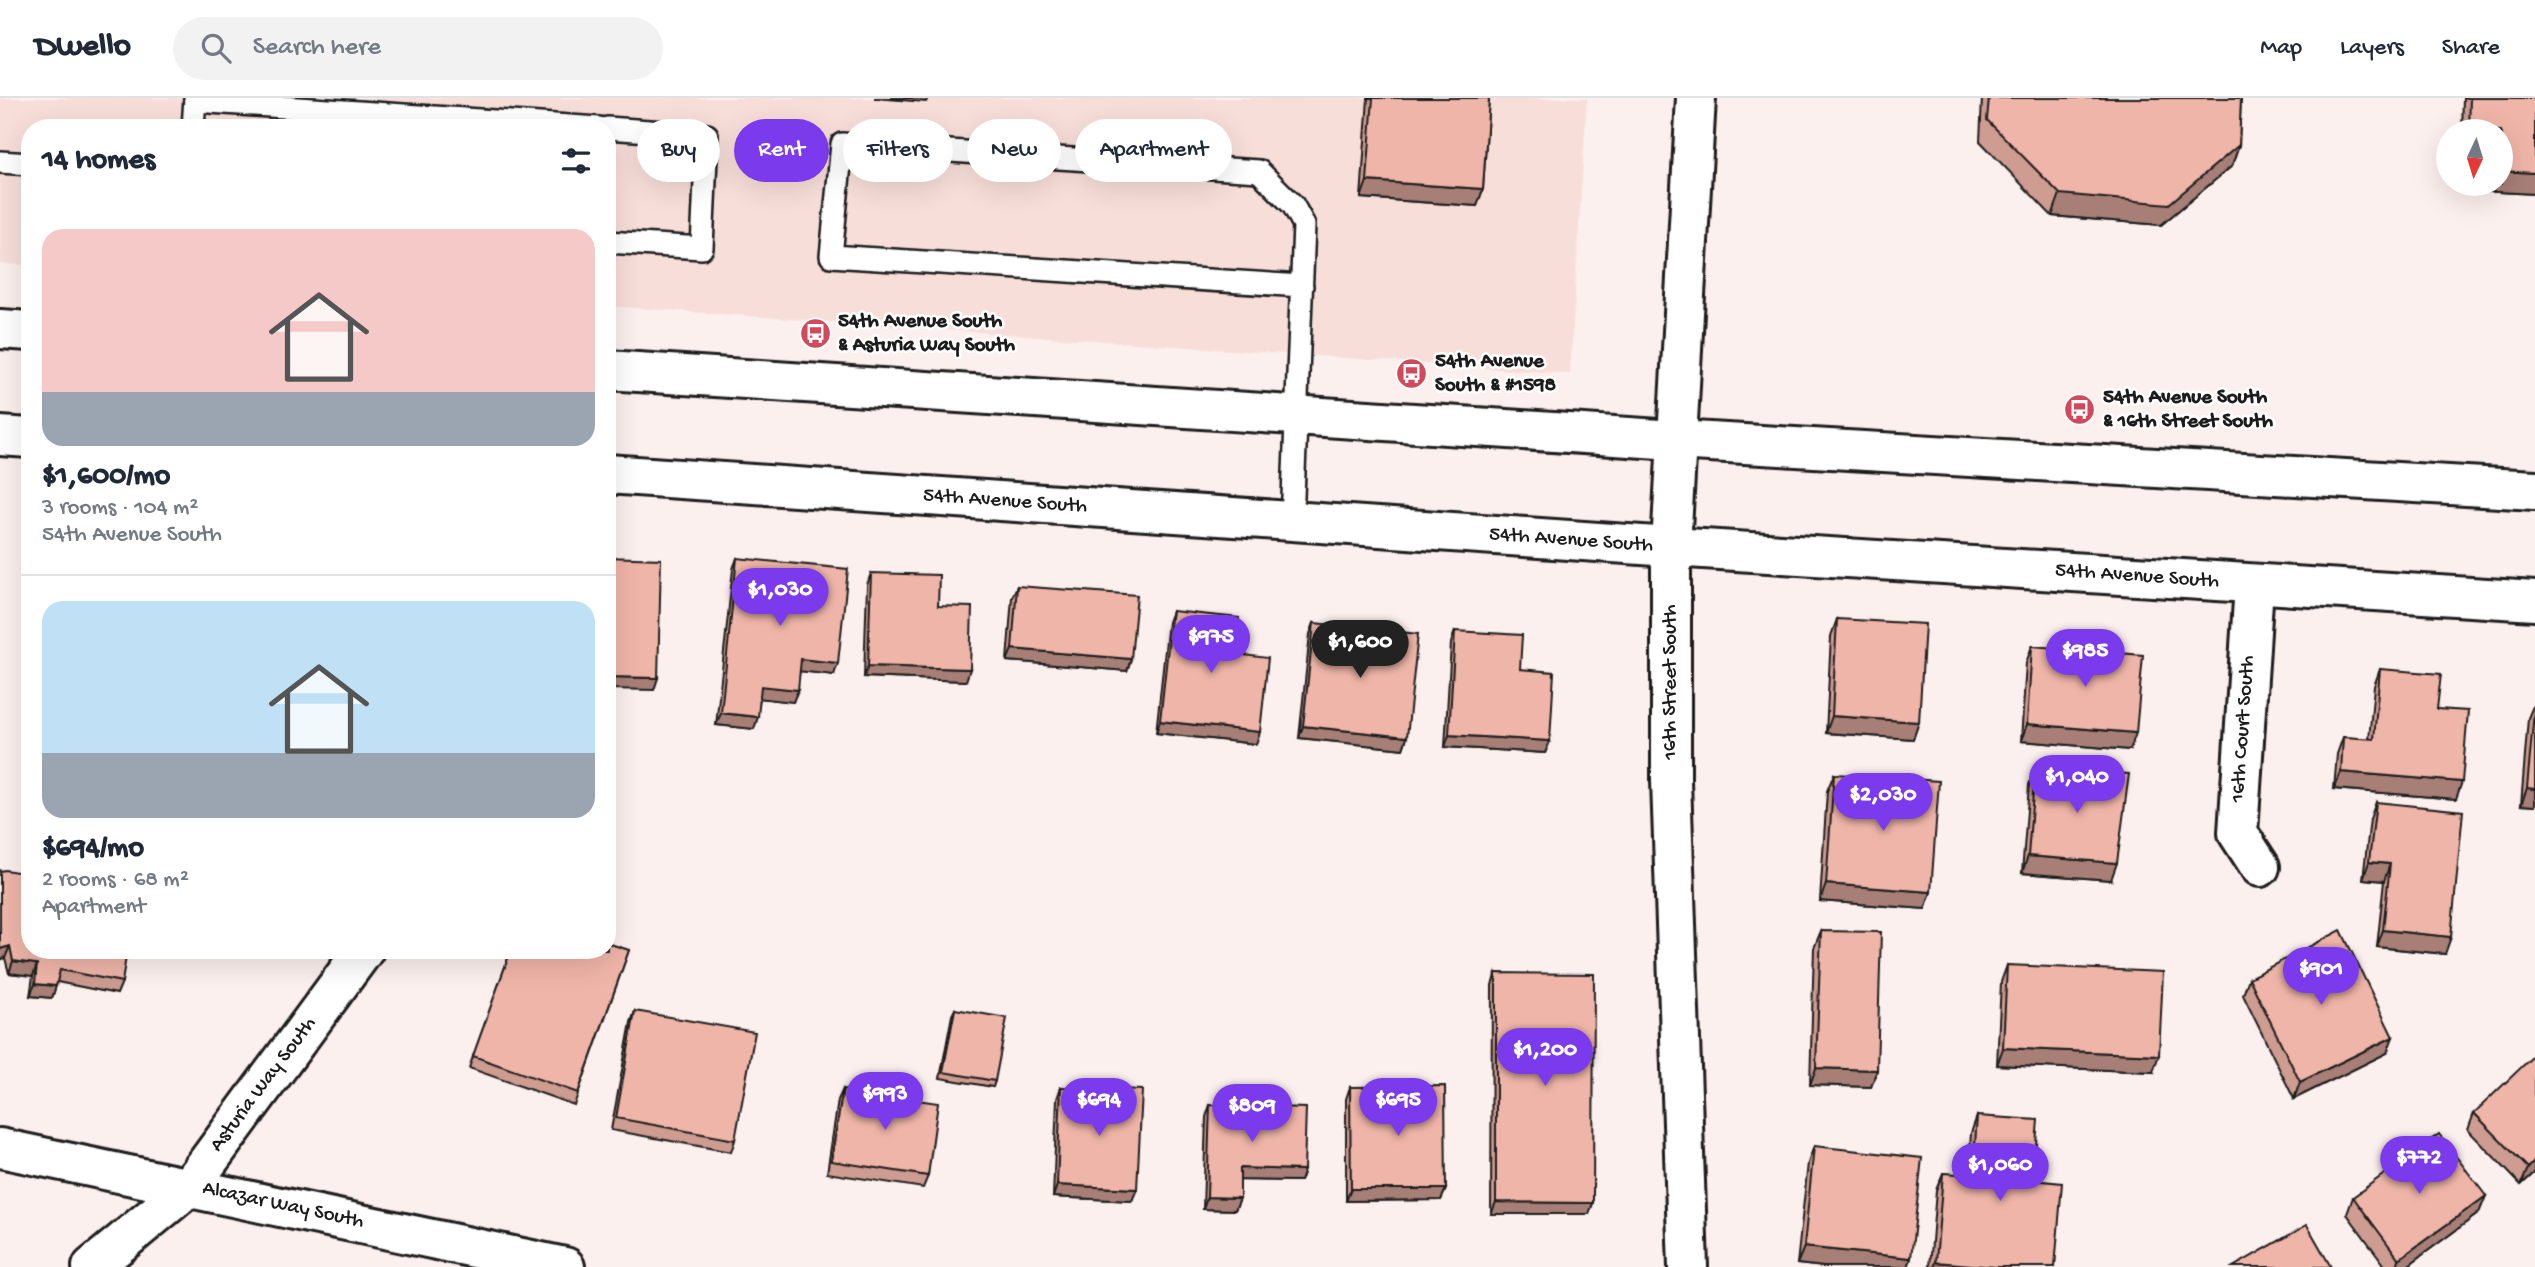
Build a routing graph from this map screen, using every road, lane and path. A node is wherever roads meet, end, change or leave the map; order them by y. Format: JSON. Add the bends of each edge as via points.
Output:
{"nodes":[{"id":1,"x":1696,"y":98,"type":"edge"},
{"id":2,"x":195,"y":100,"type":"edge"},
{"id":3,"x":194,"y":119,"type":"edge"},
{"id":4,"x":469,"y":119,"type":"edge"},
{"id":5,"x":616,"y":129,"type":"edge"},
{"id":6,"x":0,"y":162,"type":"edge"},
{"id":7,"x":21,"y":163,"type":"edge"},
{"id":8,"x":616,"y":243,"type":"edge"},
{"id":9,"x":1302,"y":286,"type":"junction"},
{"id":10,"x":0,"y":329,"type":"edge"},
{"id":11,"x":21,"y":330,"type":"edge"},
{"id":12,"x":616,"y":370,"type":"edge"},
{"id":13,"x":1298,"y":414,"type":"junction"},
{"id":14,"x":0,"y":436,"type":"edge"},
{"id":15,"x":21,"y":437,"type":"edge"},
{"id":16,"x":1675,"y":440,"type":"junction"},
{"id":17,"x":616,"y":475,"type":"edge"},
{"id":18,"x":2535,"y":490,"type":"edge"},
{"id":19,"x":1292,"y":522,"type":"junction"},
{"id":20,"x":1671,"y":547,"type":"junction"},
{"id":21,"x":2254,"y":585,"type":"junction"},
{"id":22,"x":2535,"y":601,"type":"edge"},
{"id":23,"x":2260,"y":867,"type":"dead end"},
{"id":24,"x":357,"y":959,"type":"edge"},
{"id":25,"x":0,"y":1147,"type":"edge"},
{"id":26,"x":190,"y":1186,"type":"junction"},
{"id":27,"x":92,"y":1267,"type":"edge"},
{"id":28,"x":565,"y":1267,"type":"edge"},
{"id":29,"x":1688,"y":1267,"type":"edge"}],
"edges":[{"from":1,"to":16,"type":"main road","name":"16th Street South"},
{"from":2,"to":3,"type":"lane"},
{"from":2,"to":4,"type":"lane"},
{"from":5,"to":8,"type":"lane","via":[[707,135],[702,248]]},
{"from":6,"to":7,"type":"lane"},
{"from":9,"to":9,"type":"lane","via":[[1304,225],[1293,205],[1259,171],[842,144],[831,256]]},
{"from":9,"to":13,"type":"lane"},
{"from":10,"to":11,"type":"main road"},
{"from":12,"to":13,"type":"main road"},
{"from":13,"to":16,"type":"main road"},
{"from":13,"to":19,"type":"lane"},
{"from":14,"to":15,"type":"main road"},
{"from":16,"to":18,"type":"main road"},
{"from":16,"to":20,"type":"main road","name":"16th Street South"},
{"from":17,"to":19,"type":"main road","name":"54th Avenue South"},
{"from":19,"to":20,"type":"main road","name":"54th Avenue South"},
{"from":20,"to":21,"type":"main road","name":"54th Avenue South"},
{"from":20,"to":29,"type":"main road","name":"16th Street South","via":[[1671,781]]},
{"from":21,"to":22,"type":"main road","name":"54th Avenue South"},
{"from":21,"to":23,"type":"main road","name":"16th Court South","via":[[2238,833]]},
{"from":24,"to":26,"type":"main road","name":"Asturia Way South"},
{"from":25,"to":26,"type":"main road","name":"Alcazar Way South"},
{"from":26,"to":27,"type":"main road","name":"Asturia Way South"},
{"from":26,"to":28,"type":"main road","name":"Alcazar Way South"}]}
